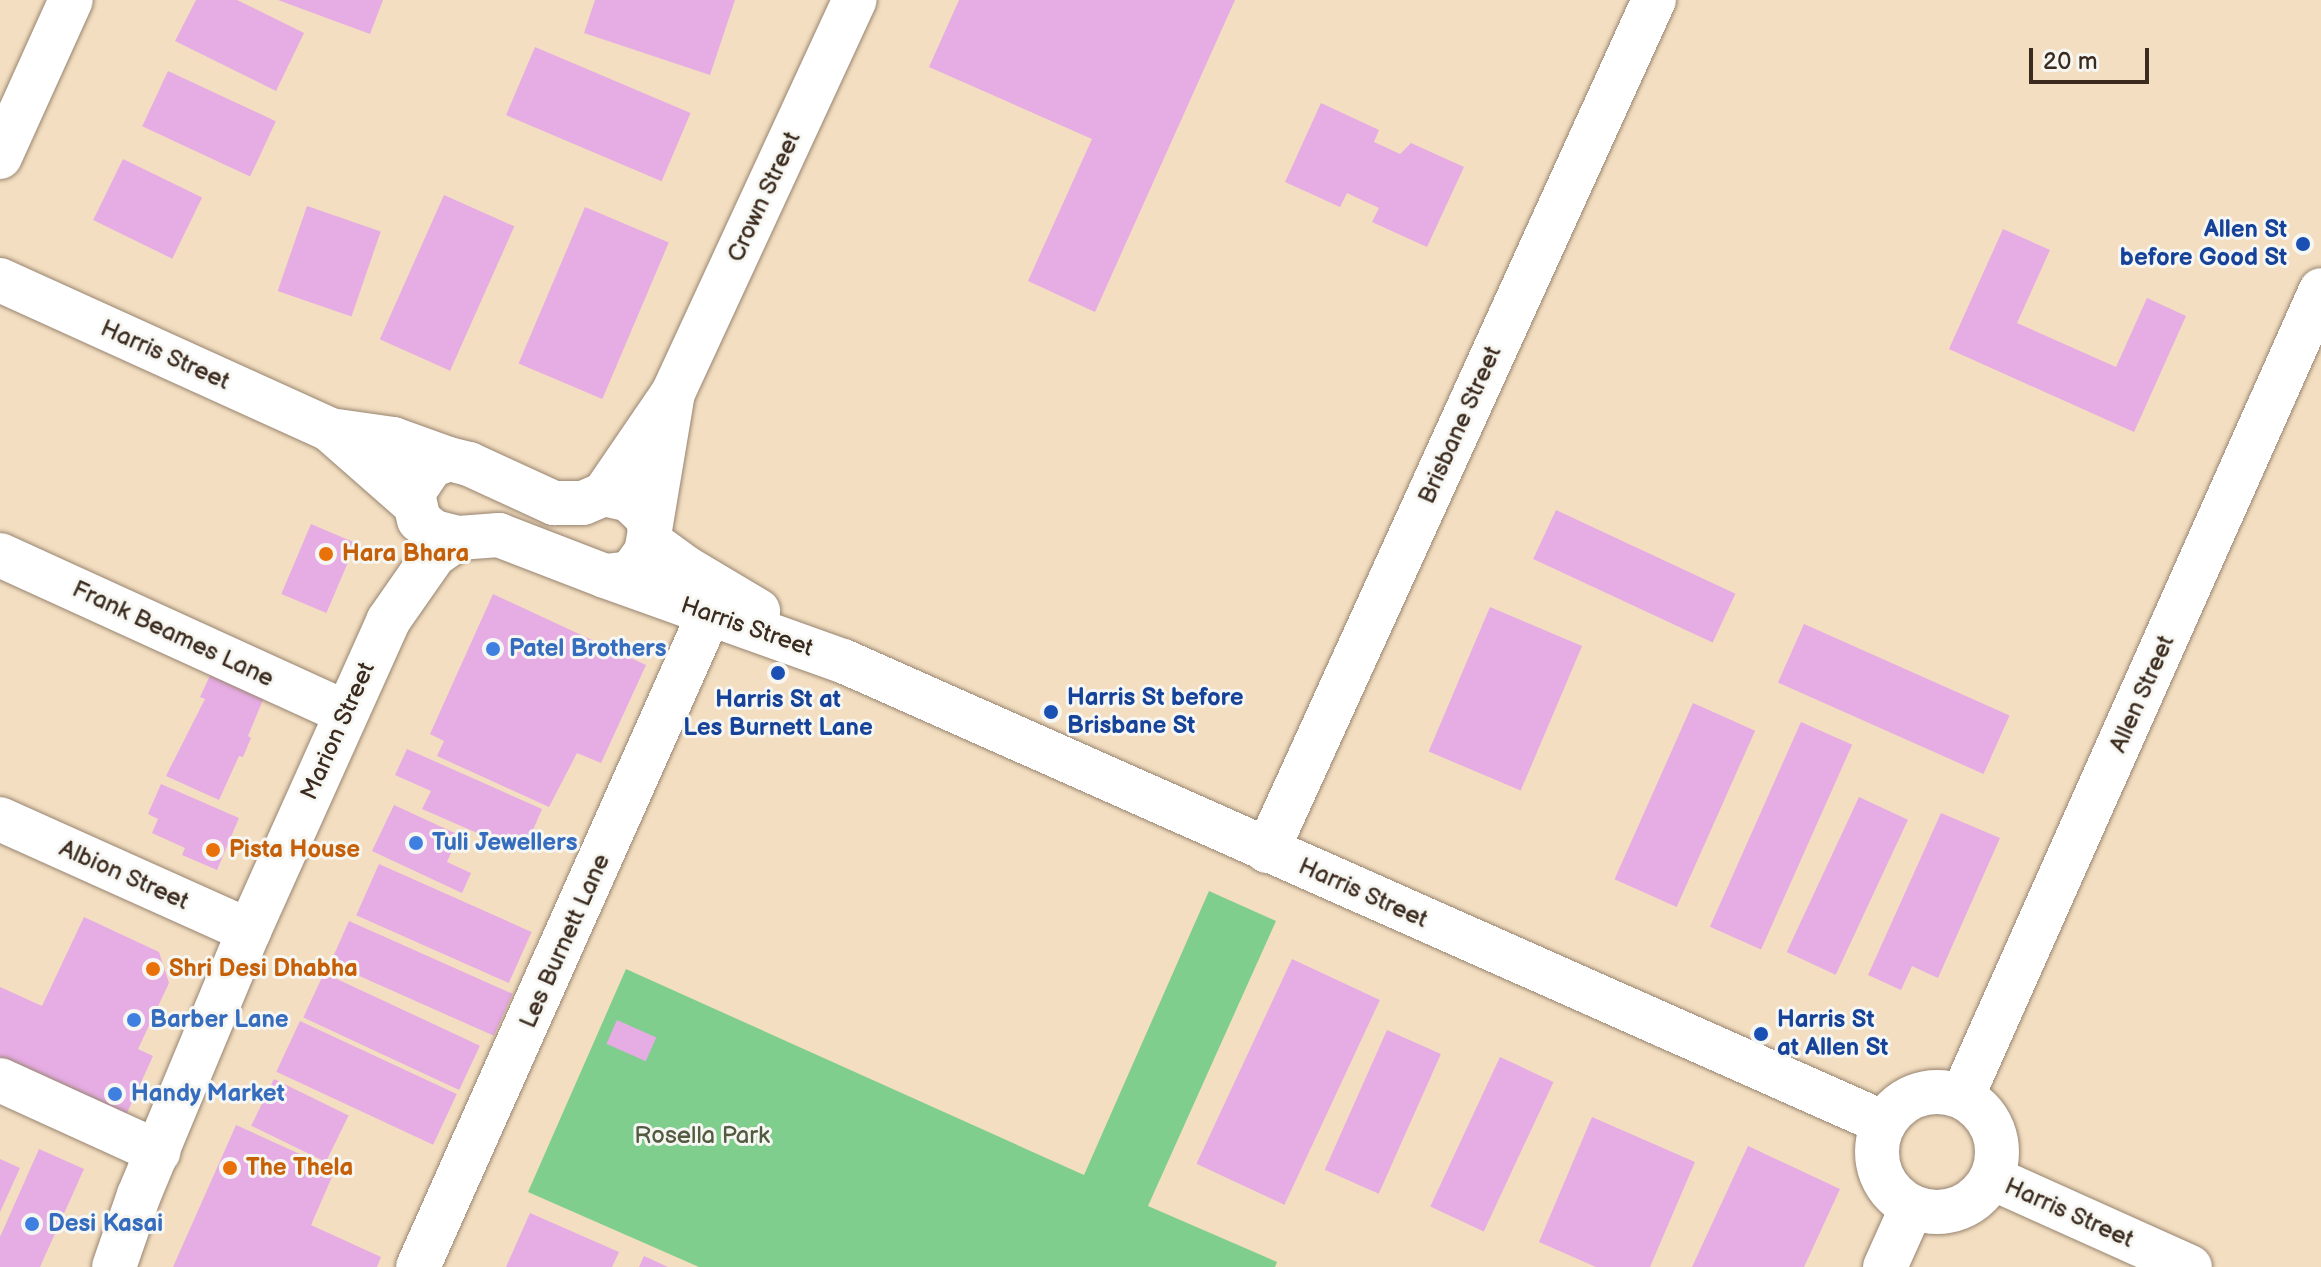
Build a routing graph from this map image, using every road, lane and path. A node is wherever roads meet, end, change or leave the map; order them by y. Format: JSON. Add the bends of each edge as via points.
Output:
{"nodes":[{"id":1,"x":71,"y":0,"type":"edge"},
{"id":2,"x":855,"y":0,"type":"edge"},
{"id":3,"x":1654,"y":0,"type":"edge"},
{"id":4,"x":0,"y":157,"type":"edge"},
{"id":5,"x":0,"y":280,"type":"edge"},
{"id":6,"x":2321,"y":290,"type":"edge"},
{"id":7,"x":673,"y":393,"type":"junction"},
{"id":8,"x":330,"y":430,"type":"junction"},
{"id":9,"x":449,"y":459,"type":"junction"},
{"id":10,"x":604,"y":494,"type":"junction"},
{"id":11,"x":416,"y":512,"type":"junction"},
{"id":12,"x":650,"y":535,"type":"junction"},
{"id":13,"x":458,"y":538,"type":"junction"},
{"id":14,"x":0,"y":555,"type":"edge"},
{"id":15,"x":605,"y":576,"type":"junction"},
{"id":16,"x":709,"y":614,"type":"junction"},
{"id":17,"x":388,"y":621,"type":"junction"},
{"id":18,"x":843,"y":661,"type":"junction"},
{"id":19,"x":346,"y":713,"type":"junction"},
{"id":20,"x":0,"y":819,"type":"edge"},
{"id":21,"x":1267,"y":851,"type":"junction"},
{"id":22,"x":249,"y":931,"type":"junction"},
{"id":23,"x":0,"y":1080,"type":"edge"},
{"id":24,"x":1962,"y":1097,"type":"junction"},
{"id":25,"x":1884,"y":1123,"type":"junction"},
{"id":26,"x":158,"y":1152,"type":"junction"},
{"id":27,"x":1992,"y":1178,"type":"junction"},
{"id":28,"x":139,"y":1195,"type":"junction"},
{"id":29,"x":1912,"y":1207,"type":"junction"},
{"id":30,"x":97,"y":1267,"type":"edge"},
{"id":31,"x":114,"y":1267,"type":"edge"},
{"id":32,"x":418,"y":1267,"type":"edge"},
{"id":33,"x":1885,"y":1267,"type":"edge"},
{"id":34,"x":2190,"y":1267,"type":"edge"}],
"edges":[{"from":1,"to":4,"type":"main road"},
{"from":2,"to":7,"type":"main road","name":"Crown Street"},
{"from":3,"to":21,"type":"main road","name":"Brisbane Street"},
{"from":5,"to":8,"type":"main road","name":"Harris Street"},
{"from":6,"to":24,"type":"main road","name":"Allen Street"},
{"from":7,"to":10,"type":"main road","name":"Crown Street"},
{"from":7,"to":12,"type":"main road","name":"Crown Street"},
{"from":8,"to":9,"type":"main road","name":"Harris Street","via":[[393,439]]},
{"from":8,"to":11,"type":"main road","name":"Harris Street"},
{"from":9,"to":10,"type":"main road","name":"Harris Street","via":[[554,503],[583,503]]},
{"from":9,"to":11,"type":"main road","name":"Marion Street","via":[[431,466],[417,483]]},
{"from":10,"to":12,"type":"main road","name":"Harris Street","via":[[639,508],[647,517]]},
{"from":11,"to":13,"type":"main road","name":"Harris Street","via":[[434,532]]},
{"from":11,"to":17,"type":"main road","name":"Marion Street"},
{"from":12,"to":15,"type":"main road","via":[[631,573]]},
{"from":12,"to":18,"type":"main road","name":"Harris Street","via":[[686,568]]},
{"from":13,"to":15,"type":"main road","name":"Harris Street","via":[[499,535]]},
{"from":13,"to":17,"type":"main road","name":"Marion Street","via":[[434,555]]},
{"from":14,"to":19,"type":"main road","name":"Frank Beames Lane"},
{"from":15,"to":16,"type":"main road","name":"Harris Street"},
{"from":16,"to":18,"type":"main road","name":"Harris Street"},
{"from":16,"to":32,"type":"main road","name":"Les Burnett Lane"},
{"from":17,"to":19,"type":"main road","name":"Marion Street"},
{"from":18,"to":21,"type":"main road","name":"Harris Street"},
{"from":19,"to":22,"type":"main road","name":"Marion Street"},
{"from":20,"to":22,"type":"main road","name":"Albion Street"},
{"from":21,"to":25,"type":"main road","name":"Harris Street"},
{"from":22,"to":26,"type":"main road","name":"Marion Street"},
{"from":23,"to":26,"type":"main road"},
{"from":24,"to":25,"type":"main road","via":[[1927,1092],[1897,1106]]},
{"from":24,"to":27,"type":"main road","via":[[1978,1107],[1997,1140]]},
{"from":25,"to":29,"type":"main road","via":[[1877,1158],[1881,1176]]},
{"from":26,"to":28,"type":"main road","name":"Marion Street"},
{"from":27,"to":29,"type":"main road","via":[[1981,1195],[1963,1207],[1943,1213]]},
{"from":27,"to":34,"type":"main road","name":"Harris Street"},
{"from":28,"to":30,"type":"main road","name":"Marion Street"},
{"from":28,"to":31,"type":"main road","name":"Marion Street"},
{"from":29,"to":33,"type":"main road"}]}
